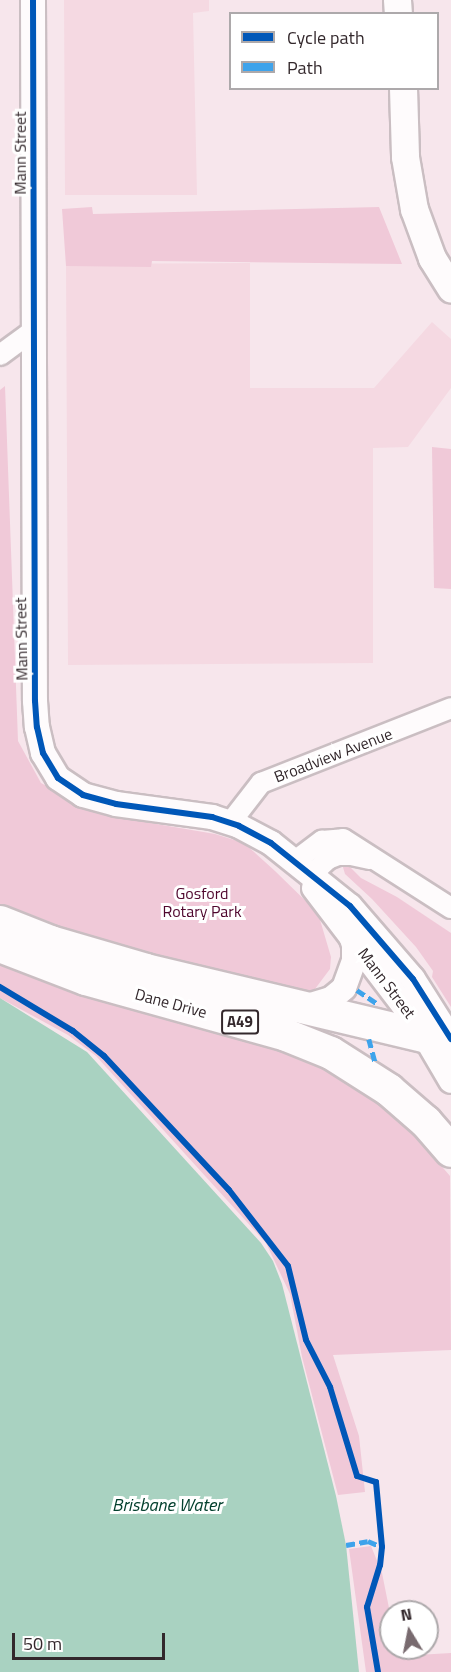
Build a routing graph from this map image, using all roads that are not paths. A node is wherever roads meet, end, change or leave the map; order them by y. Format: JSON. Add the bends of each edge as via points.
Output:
{"nodes":[{"id":1,"x":33,"y":0,"type":"edge"},
{"id":2,"x":403,"y":90,"type":"edge"},
{"id":3,"x":451,"y":290,"type":"edge"},
{"id":4,"x":34,"y":330,"type":"junction"},
{"id":5,"x":0,"y":355,"type":"edge"},
{"id":6,"x":451,"y":708,"type":"edge"},
{"id":7,"x":230,"y":823,"type":"junction"},
{"id":8,"x":303,"y":870,"type":"junction"},
{"id":9,"x":451,"y":908,"type":"edge"},
{"id":10,"x":0,"y":922,"type":"edge"},
{"id":11,"x":351,"y":936,"type":"junction"},
{"id":12,"x":0,"y":946,"type":"edge"},
{"id":13,"x":298,"y":1009,"type":"junction"},
{"id":14,"x":443,"y":1042,"type":"edge"},
{"id":15,"x":451,"y":1081,"type":"edge"},
{"id":16,"x":451,"y":1151,"type":"edge"}],
"edges":[{"from":1,"to":4,"type":"street","name":"Mann Street"},
{"from":2,"to":3,"type":"main road","via":[[405,157],[414,209],[432,258]]},
{"from":4,"to":5,"type":"street"},
{"from":4,"to":7,"type":"street","name":"Mann Street","via":[[35,701],[43,753],[58,778],[97,801],[189,812]]},
{"from":6,"to":7,"type":"street","name":"Broadview Avenue","via":[[261,783]]},
{"from":7,"to":8,"type":"street","name":"Mann Street","via":[[262,837]]},
{"from":8,"to":9,"type":"street","via":[[313,845],[336,838],[348,841]]},
{"from":8,"to":11,"type":"street","name":"Mann Street"},
{"from":8,"to":14,"type":"street","name":"Mann Street","via":[[340,897],[413,979]]},
{"from":10,"to":13,"type":"highway","name":"Dane Drive","number":"A49","via":[[51,942],[146,970]]},
{"from":11,"to":13,"type":"street","via":[[354,961],[344,988],[325,1002]]},
{"from":11,"to":14,"type":"street","name":"Mann Street"},
{"from":12,"to":16,"type":"highway","name":"Dane Drive","number":"A49","via":[[86,979],[286,1035],[331,1053],[389,1090],[426,1122]]},
{"from":13,"to":14,"type":"highway","name":"Dane Drive","number":"A49"},
{"from":14,"to":15,"type":"street","name":"Mann Street"}]}
